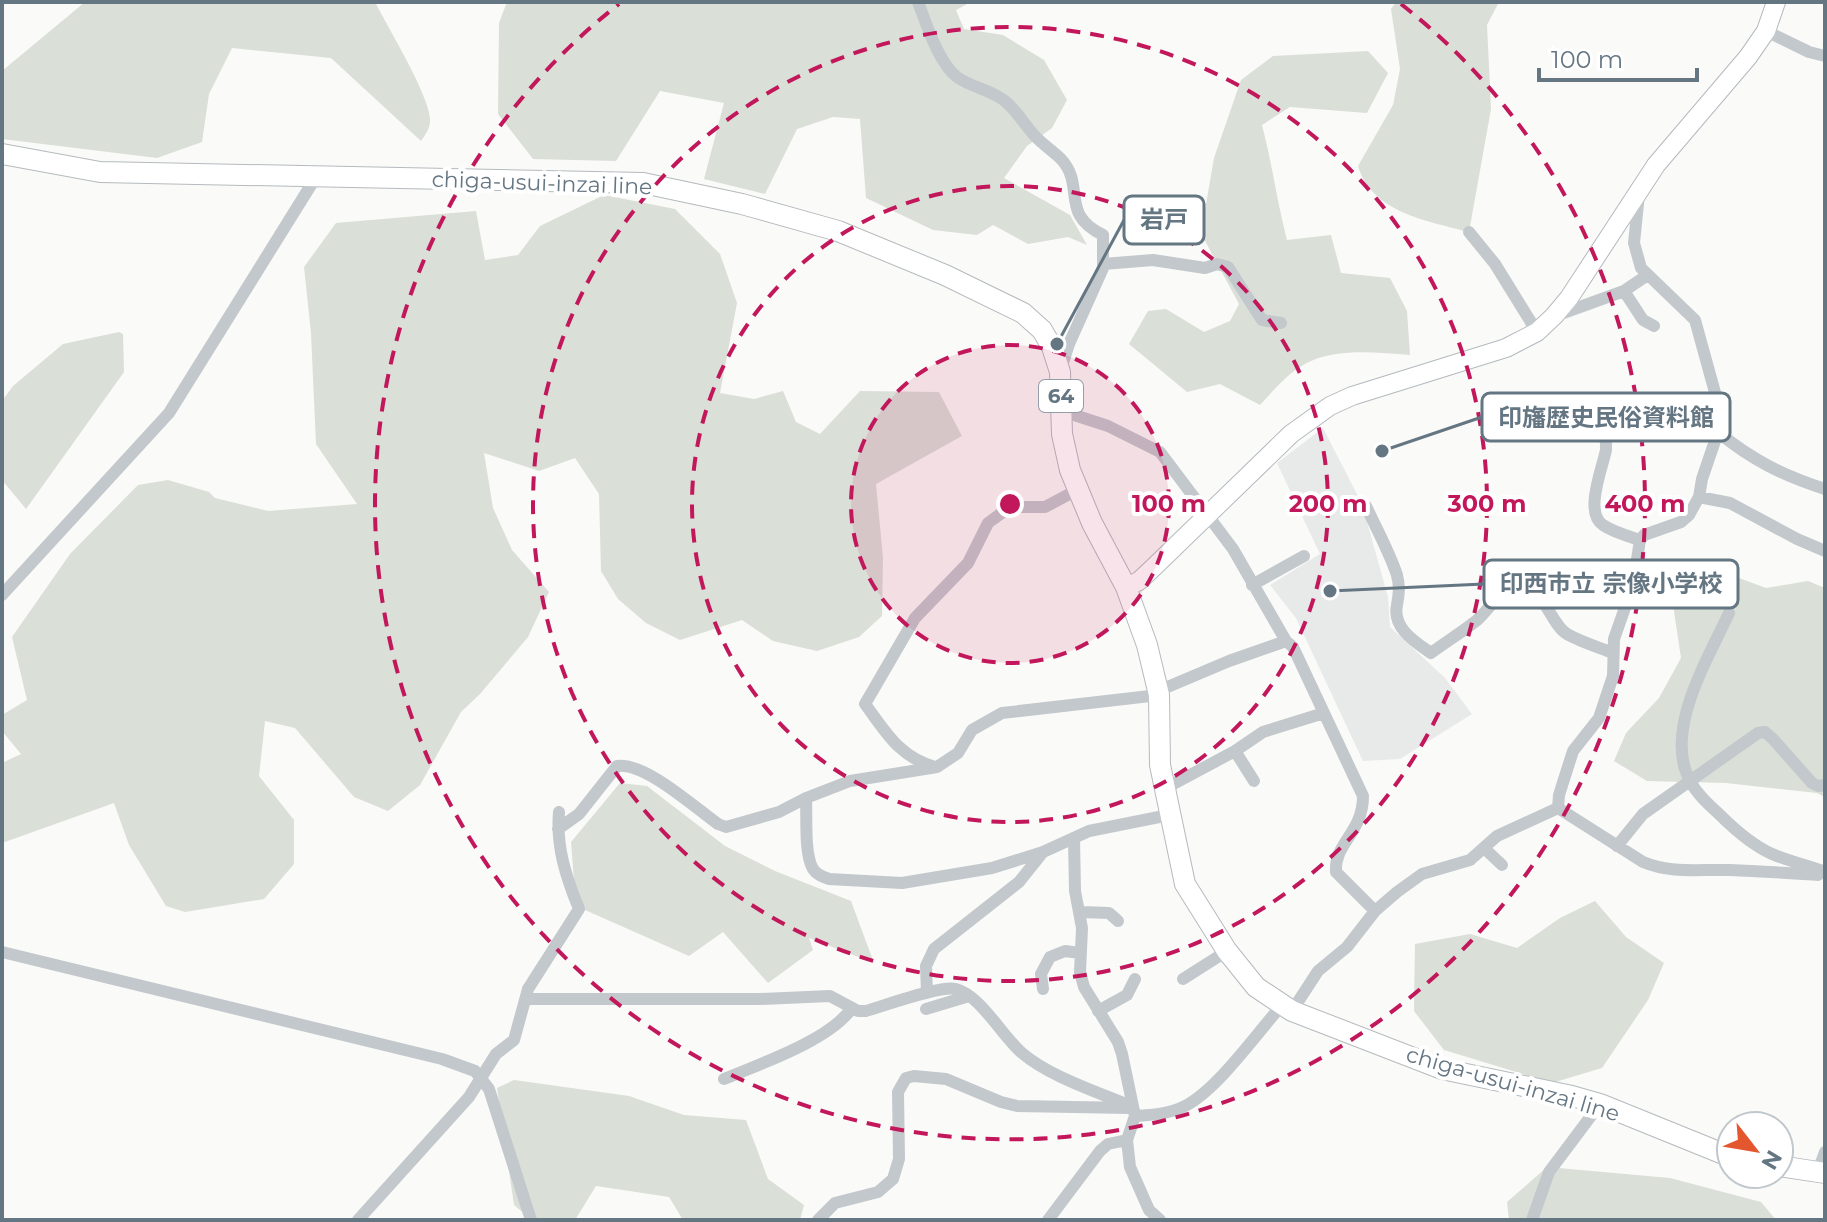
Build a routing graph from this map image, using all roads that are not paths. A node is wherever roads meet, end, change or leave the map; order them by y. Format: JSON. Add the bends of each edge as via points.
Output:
{"nodes":[{"id":1,"x":918,"y":2,"type":"edge"},
{"id":2,"x":1776,"y":2,"type":"edge"},
{"id":3,"x":1766,"y":31,"type":"junction"},
{"id":4,"x":1825,"y":56,"type":"edge"},
{"id":5,"x":2,"y":154,"type":"edge"},
{"id":6,"x":316,"y":177,"type":"junction"},
{"id":7,"x":1640,"y":187,"type":"junction"},
{"id":8,"x":1469,"y":232,"type":"dead end"},
{"id":9,"x":1103,"y":264,"type":"junction"},
{"id":10,"x":1646,"y":276,"type":"junction"},
{"id":11,"x":1624,"y":291,"type":"junction"},
{"id":12,"x":1554,"y":316,"type":"junction"},
{"id":13,"x":1281,"y":323,"type":"dead end"},
{"id":14,"x":1654,"y":326,"type":"dead end"},
{"id":15,"x":1537,"y":332,"type":"junction"},
{"id":16,"x":1060,"y":372,"type":"junction"},
{"id":17,"x":1530,"y":401,"type":"dead end"},
{"id":18,"x":1062,"y":411,"type":"junction"},
{"id":19,"x":1718,"y":432,"type":"junction"},
{"id":20,"x":1825,"y":489,"type":"edge"},
{"id":21,"x":1077,"y":490,"type":"junction"},
{"id":22,"x":1699,"y":497,"type":"junction"},
{"id":23,"x":1366,"y":506,"type":"dead end"},
{"id":24,"x":1209,"y":514,"type":"junction"},
{"id":25,"x":1640,"y":540,"type":"junction"},
{"id":26,"x":1825,"y":551,"type":"edge"},
{"id":27,"x":1304,"y":556,"type":"dead end"},
{"id":28,"x":1252,"y":585,"type":"junction"},
{"id":29,"x":1126,"y":587,"type":"junction"},
{"id":30,"x":2,"y":595,"type":"edge"},
{"id":31,"x":1729,"y":613,"type":"dead end"},
{"id":32,"x":1286,"y":641,"type":"junction"},
{"id":33,"x":1613,"y":653,"type":"junction"},
{"id":34,"x":1158,"y":693,"type":"junction"},
{"id":35,"x":1324,"y":713,"type":"junction"},
{"id":36,"x":1235,"y":751,"type":"junction"},
{"id":37,"x":937,"y":767,"type":"junction"},
{"id":38,"x":1689,"y":779,"type":"junction"},
{"id":39,"x":1254,"y":781,"type":"dead end"},
{"id":40,"x":1825,"y":785,"type":"edge"},
{"id":41,"x":1164,"y":789,"type":"junction"},
{"id":42,"x":806,"y":798,"type":"junction"},
{"id":43,"x":1558,"y":808,"type":"junction"},
{"id":44,"x":559,"y":812,"type":"dead end"},
{"id":45,"x":1169,"y":815,"type":"junction"},
{"id":46,"x":558,"y":829,"type":"junction"},
{"id":47,"x":1074,"y":838,"type":"junction"},
{"id":48,"x":1617,"y":846,"type":"junction"},
{"id":49,"x":1484,"y":848,"type":"junction"},
{"id":50,"x":1043,"y":852,"type":"junction"},
{"id":51,"x":1502,"y":865,"type":"dead end"},
{"id":52,"x":1825,"y":873,"type":"edge"},
{"id":53,"x":1375,"y":911,"type":"junction"},
{"id":54,"x":1080,"y":912,"type":"junction"},
{"id":55,"x":1118,"y":921,"type":"dead end"},
{"id":56,"x":1227,"y":951,"type":"junction"},
{"id":57,"x":2,"y":952,"type":"edge"},
{"id":58,"x":1080,"y":953,"type":"junction"},
{"id":59,"x":1135,"y":979,"type":"dead end"},
{"id":60,"x":1183,"y":979,"type":"dead end"},
{"id":61,"x":1043,"y":989,"type":"dead end"},
{"id":62,"x":927,"y":993,"type":"junction"},
{"id":63,"x":969,"y":996,"type":"junction"},
{"id":64,"x":526,"y":999,"type":"junction"},
{"id":65,"x":852,"y":1008,"type":"junction"},
{"id":66,"x":1287,"y":1008,"type":"junction"},
{"id":67,"x":926,"y":1009,"type":"dead end"},
{"id":68,"x":1098,"y":1011,"type":"junction"},
{"id":69,"x":724,"y":1079,"type":"dead end"},
{"id":70,"x":481,"y":1080,"type":"junction"},
{"id":71,"x":1600,"y":1104,"type":"junction"},
{"id":72,"x":1134,"y":1112,"type":"junction"},
{"id":73,"x":1127,"y":1140,"type":"junction"},
{"id":74,"x":1715,"y":1151,"type":"edge"},
{"id":75,"x":1823,"y":1165,"type":"edge"},
{"id":76,"x":1795,"y":1166,"type":"edge"},
{"id":77,"x":358,"y":1220,"type":"edge"},
{"id":78,"x":531,"y":1220,"type":"edge"},
{"id":79,"x":818,"y":1220,"type":"edge"},
{"id":80,"x":1048,"y":1220,"type":"edge"},
{"id":81,"x":1160,"y":1220,"type":"edge"},
{"id":82,"x":1532,"y":1220,"type":"edge"}],
"edges":[{"from":1,"to":9,"type":"street","via":[[949,69],[1004,100],[1069,169],[1076,211],[1103,235]]},
{"from":2,"to":3,"type":"main road"},
{"from":3,"to":4,"type":"street"},
{"from":3,"to":7,"type":"main road"},
{"from":5,"to":6,"type":"main road","name":"chiga-usui-inzai line","number":"64","via":[[100,172]]},
{"from":6,"to":16,"type":"main road","name":"chiga-usui-inzai line","number":"64","via":[[643,183],[742,204],[838,231],[1001,301],[1042,330]]},
{"from":6,"to":30,"type":"street","via":[[169,413]]},
{"from":7,"to":10,"type":"street","via":[[1634,243]]},
{"from":7,"to":12,"type":"main road"},
{"from":8,"to":15,"type":"street"},
{"from":9,"to":13,"type":"street","via":[[1153,260],[1228,267],[1262,320]]},
{"from":9,"to":16,"type":"street"},
{"from":10,"to":11,"type":"street"},
{"from":10,"to":19,"type":"street","via":[[1695,320],[1719,407]]},
{"from":11,"to":12,"type":"street"},
{"from":11,"to":14,"type":"street","via":[[1643,320]]},
{"from":12,"to":15,"type":"main road"},
{"from":15,"to":24,"type":"main road","via":[[1506,348],[1330,406],[1291,434]]},
{"from":16,"to":18,"type":"main road","name":"chiga-usui-inzai line","number":"64"},
{"from":17,"to":25,"type":"street","via":[[1544,401],[1602,434],[1606,450],[1593,510],[1602,525]]},
{"from":18,"to":21,"type":"main road","name":"chiga-usui-inzai line","number":"64","via":[[1066,455]]},
{"from":18,"to":24,"type":"street","via":[[1160,452]]},
{"from":19,"to":20,"type":"street","via":[[1746,456]]},
{"from":19,"to":22,"type":"street"},
{"from":21,"to":29,"type":"main road","name":"chiga-usui-inzai line","number":"64"},
{"from":21,"to":37,"type":"street","via":[[1045,507],[1010,507],[988,523],[968,563],[915,618],[865,704],[903,752]]},
{"from":22,"to":25,"type":"street","via":[[1681,522]]},
{"from":22,"to":26,"type":"street","via":[[1730,503]]},
{"from":23,"to":33,"type":"street","via":[[1396,572],[1401,592],[1398,620],[1407,636],[1431,653],[1515,590],[1540,597],[1566,634]]},
{"from":24,"to":28,"type":"street"},
{"from":24,"to":29,"type":"main road","via":[[1139,581]]},
{"from":25,"to":33,"type":"street"},
{"from":27,"to":28,"type":"street"},
{"from":28,"to":32,"type":"street"},
{"from":29,"to":34,"type":"main road","name":"chiga-usui-inzai line","number":"64"},
{"from":31,"to":38,"type":"street","via":[[1682,729]]},
{"from":32,"to":34,"type":"street"},
{"from":32,"to":35,"type":"street"},
{"from":33,"to":43,"type":"street","via":[[1613,676],[1599,718],[1573,751]]},
{"from":34,"to":37,"type":"street","via":[[1002,713],[972,730],[958,753]]},
{"from":34,"to":41,"type":"main road","name":"chiga-usui-inzai line","number":"64"},
{"from":35,"to":36,"type":"street","via":[[1263,732]]},
{"from":35,"to":53,"type":"street","via":[[1363,796],[1360,821],[1338,854],[1336,872]]},
{"from":36,"to":39,"type":"street"},
{"from":36,"to":41,"type":"street"},
{"from":37,"to":42,"type":"street","via":[[850,781]]},
{"from":38,"to":40,"type":"street","via":[[1761,732],[1812,783]]},
{"from":38,"to":48,"type":"street","via":[[1643,814]]},
{"from":38,"to":52,"type":"street","via":[[1730,825],[1758,846]]},
{"from":41,"to":45,"type":"main road","name":"chiga-usui-inzai line","number":"64"},
{"from":42,"to":46,"type":"street","via":[[726,827],[634,767],[617,766],[579,814]]},
{"from":42,"to":50,"type":"street","via":[[812,868],[829,879],[920,881]]},
{"from":43,"to":48,"type":"street"},
{"from":43,"to":49,"type":"street","via":[[1514,827]]},
{"from":44,"to":46,"type":"street"},
{"from":45,"to":47,"type":"street"},
{"from":45,"to":56,"type":"main road","name":"chiga-usui-inzai line","number":"64","via":[[1185,884]]},
{"from":46,"to":64,"type":"street","via":[[564,873],[579,909]]},
{"from":47,"to":50,"type":"street"},
{"from":47,"to":54,"type":"street"},
{"from":48,"to":52,"type":"street","via":[[1657,868],[1683,872]]},
{"from":49,"to":51,"type":"street"},
{"from":49,"to":53,"type":"street","via":[[1461,864],[1422,874]]},
{"from":50,"to":62,"type":"street","via":[[1019,882],[934,949],[926,966]]},
{"from":53,"to":66,"type":"street"},
{"from":54,"to":55,"type":"street","via":[[1109,913]]},
{"from":54,"to":58,"type":"street"},
{"from":56,"to":60,"type":"street"},
{"from":56,"to":66,"type":"main road","name":"chiga-usui-inzai line","number":"64","via":[[1256,987]]},
{"from":57,"to":70,"type":"street","via":[[442,1059],[475,1071]]},
{"from":58,"to":61,"type":"street","via":[[1050,957],[1041,974]]},
{"from":58,"to":68,"type":"street","via":[[1084,987]]},
{"from":59,"to":68,"type":"street","via":[[1127,995]]},
{"from":62,"to":63,"type":"street","via":[[950,988]]},
{"from":62,"to":65,"type":"street","via":[[866,1011]]},
{"from":63,"to":67,"type":"street"},
{"from":63,"to":72,"type":"street","via":[[1022,1053]]},
{"from":64,"to":65,"type":"street","via":[[830,996]]},
{"from":64,"to":70,"type":"street","via":[[514,1040],[496,1054]]},
{"from":65,"to":69,"type":"street","via":[[800,1047]]},
{"from":66,"to":71,"type":"main road","name":"chiga-usui-inzai line","number":"64","via":[[1442,1069]]},
{"from":66,"to":72,"type":"street","via":[[1186,1106],[1168,1113]]},
{"from":68,"to":72,"type":"street","via":[[1122,1054]]},
{"from":70,"to":77,"type":"street"},
{"from":70,"to":78,"type":"street","via":[[489,1089]]},
{"from":71,"to":74,"type":"main road","name":"chiga-usui-inzai line","number":"64"},
{"from":71,"to":82,"type":"street","via":[[1549,1172]]},
{"from":72,"to":73,"type":"street"},
{"from":72,"to":79,"type":"street","via":[[1017,1106],[946,1079],[906,1078],[898,1092],[899,1159],[893,1179],[878,1192],[835,1203]]},
{"from":73,"to":80,"type":"street","via":[[1100,1151]]},
{"from":73,"to":81,"type":"street","via":[[1130,1167],[1149,1210]]},
{"from":75,"to":76,"type":"main road"}]}
